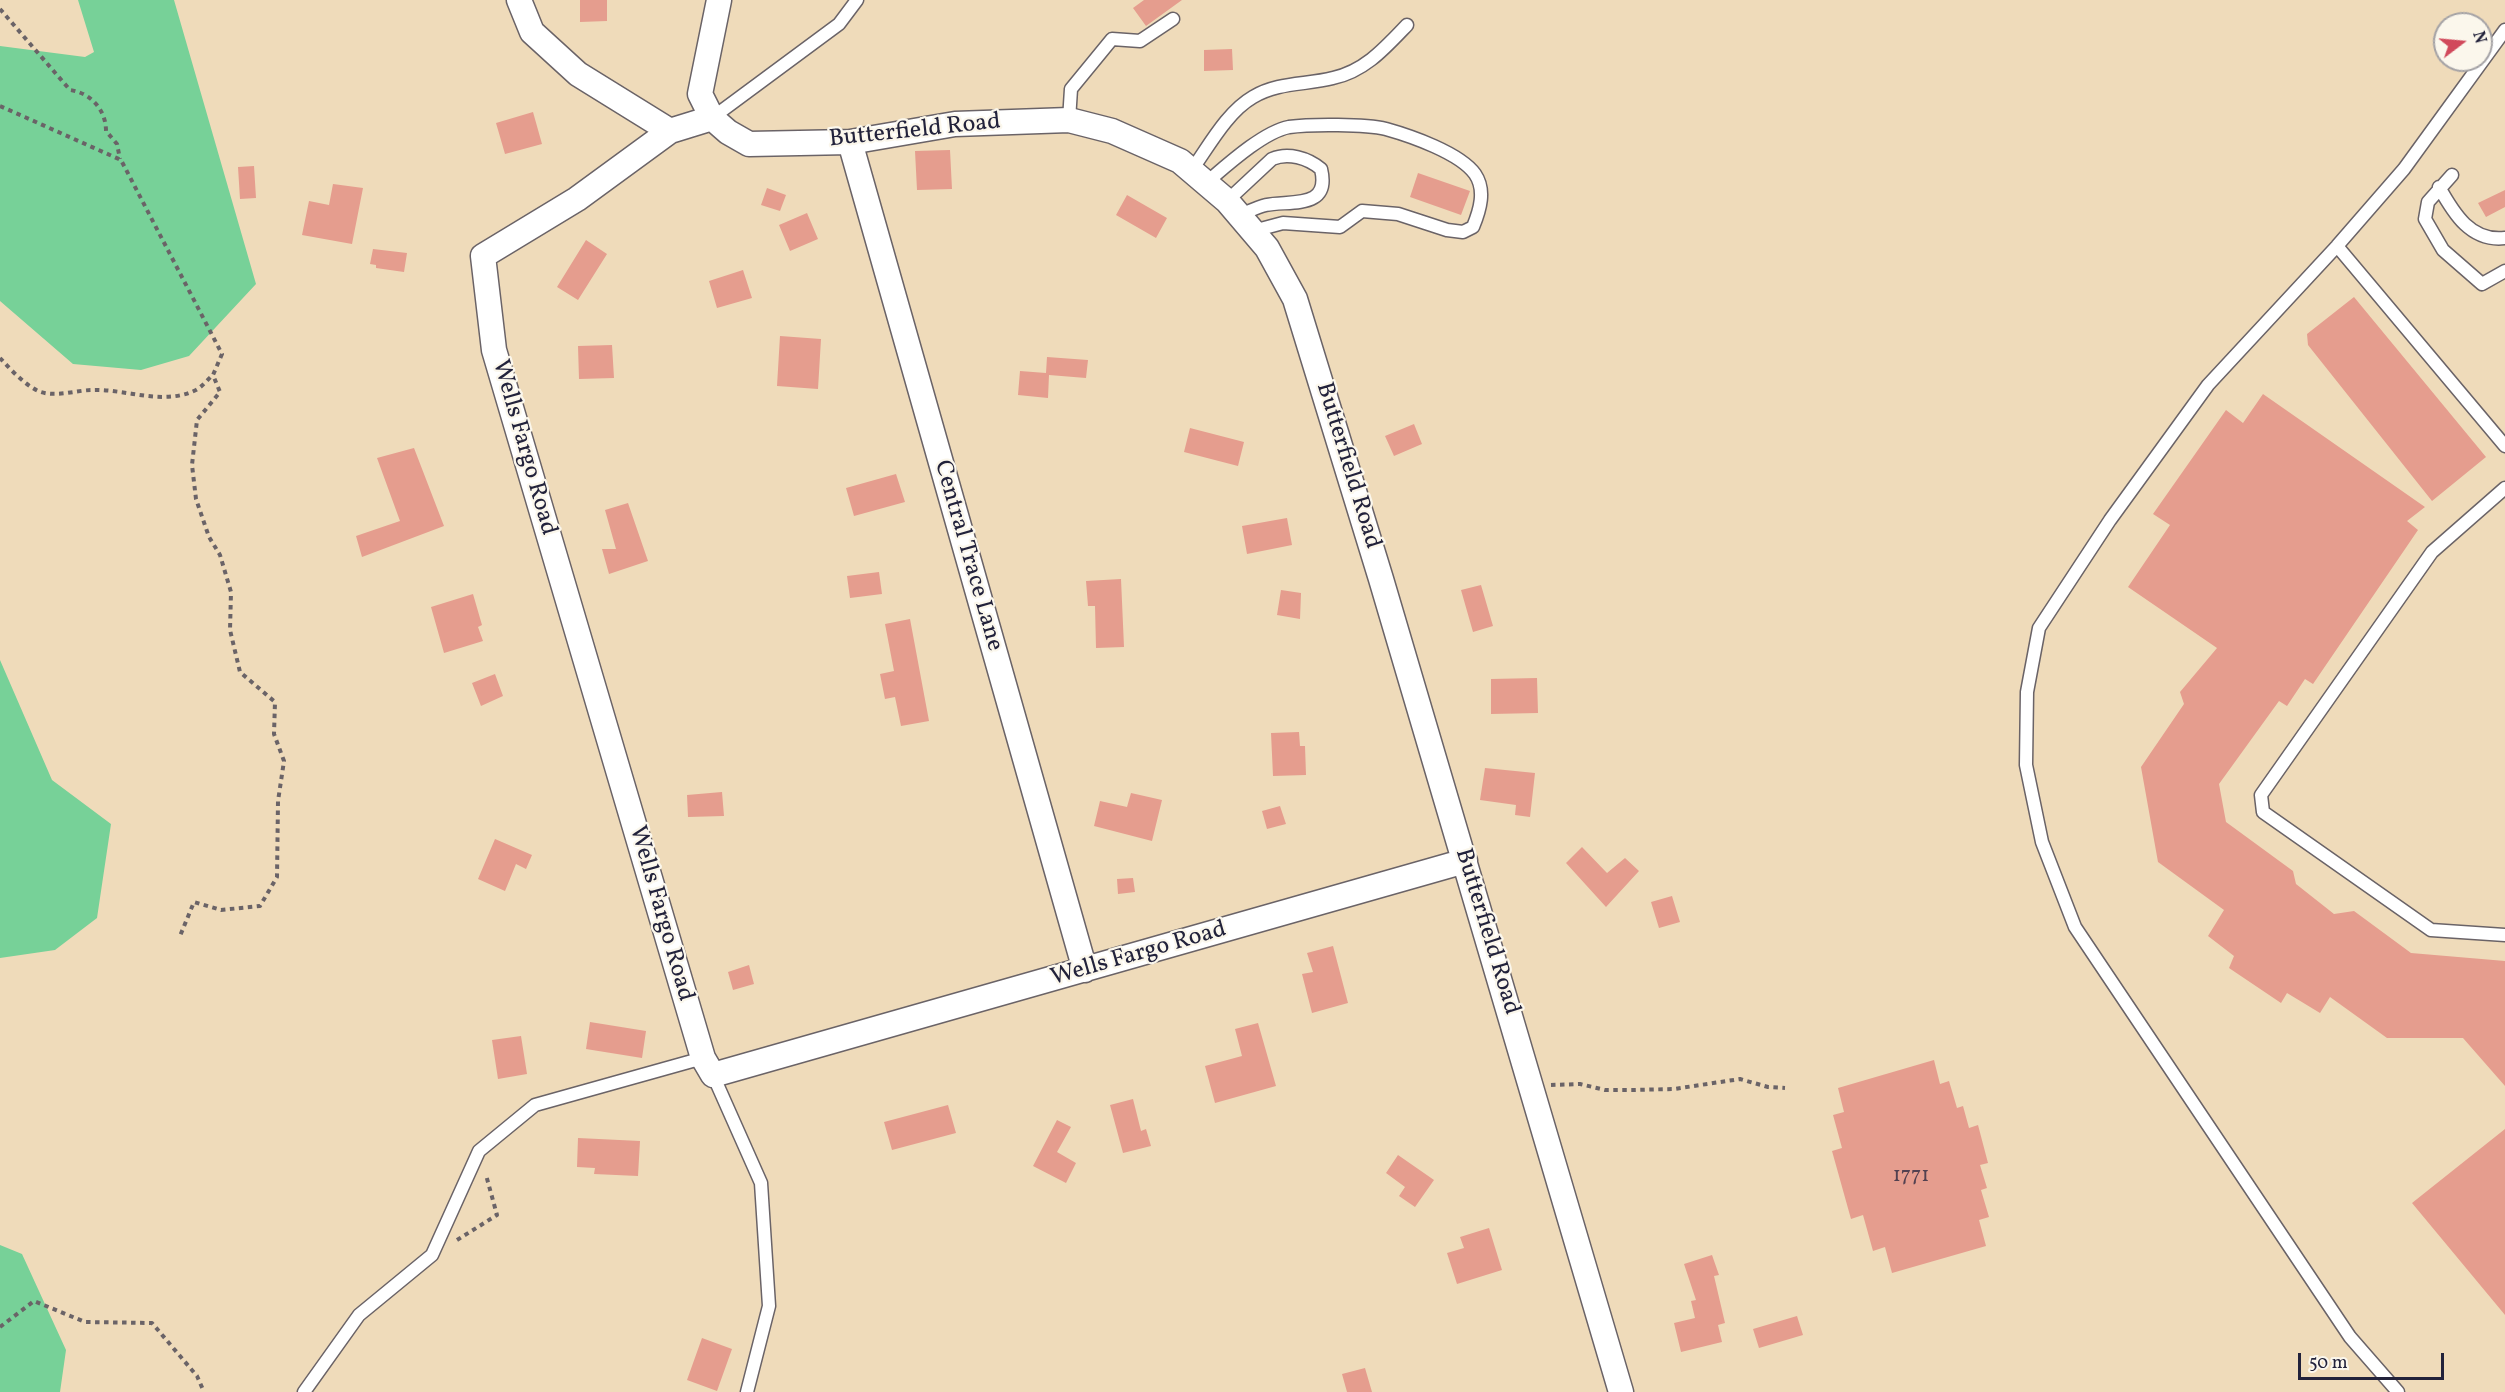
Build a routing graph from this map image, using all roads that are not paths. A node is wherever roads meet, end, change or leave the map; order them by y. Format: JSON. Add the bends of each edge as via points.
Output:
{"nodes":[{"id":1,"x":519,"y":0,"type":"edge"},
{"id":2,"x":719,"y":0,"type":"edge"},
{"id":3,"x":857,"y":0,"type":"edge"},
{"id":4,"x":1173,"y":19,"type":"dead end"},
{"id":5,"x":1407,"y":25,"type":"dead end"},
{"id":6,"x":2505,"y":30,"type":"edge"},
{"id":7,"x":712,"y":118,"type":"junction"},
{"id":8,"x":1069,"y":120,"type":"junction"},
{"id":9,"x":670,"y":131,"type":"junction"},
{"id":10,"x":850,"y":142,"type":"junction"},
{"id":11,"x":2452,"y":175,"type":"dead end"},
{"id":12,"x":1198,"y":177,"type":"junction"},
{"id":13,"x":2439,"y":187,"type":"junction"},
{"id":14,"x":1240,"y":216,"type":"junction"},
{"id":15,"x":2505,"y":238,"type":"edge"},
{"id":16,"x":2337,"y":246,"type":"junction"},
{"id":17,"x":2505,"y":271,"type":"edge"},
{"id":18,"x":2505,"y":446,"type":"edge"},
{"id":19,"x":2505,"y":488,"type":"edge"},
{"id":20,"x":1465,"y":861,"type":"junction"},
{"id":21,"x":2505,"y":935,"type":"edge"},
{"id":22,"x":1085,"y":970,"type":"junction"},
{"id":23,"x":708,"y":1066,"type":"junction"},
{"id":24,"x":304,"y":1392,"type":"edge"},
{"id":25,"x":747,"y":1392,"type":"edge"},
{"id":26,"x":1621,"y":1392,"type":"edge"},
{"id":27,"x":2398,"y":1392,"type":"edge"}],
"edges":[{"from":1,"to":9,"type":"street","via":[[532,32],[578,74]]},
{"from":2,"to":7,"type":"street","name":"Butterfield Road","via":[[700,94]]},
{"from":3,"to":7,"type":"lane","via":[[840,24]]},
{"from":4,"to":8,"type":"lane","via":[[1140,41],[1112,39],[1071,89]]},
{"from":5,"to":12,"type":"lane","via":[[1382,52],[1359,69],[1334,78],[1272,87],[1251,98],[1221,129]]},
{"from":6,"to":16,"type":"lane","via":[[2404,169]]},
{"from":7,"to":9,"type":"street","name":"Wells Fargo Road"},
{"from":7,"to":10,"type":"street","name":"Butterfield Road","via":[[749,144]]},
{"from":8,"to":10,"type":"street","name":"Butterfield Road","via":[[955,124]]},
{"from":8,"to":12,"type":"street","name":"Butterfield Road","via":[[1112,131],[1180,161]]},
{"from":9,"to":23,"type":"street","name":"Wells Fargo Road","via":[[577,199],[483,256],[494,350]]},
{"from":10,"to":22,"type":"street","name":"Central Trace Lane"},
{"from":11,"to":13,"type":"lane"},
{"from":12,"to":14,"type":"street","name":"Butterfield Road"},
{"from":12,"to":14,"type":"lane","via":[[1288,127],[1338,126],[1385,129],[1462,159],[1476,175],[1481,191],[1473,227],[1463,232],[1374,211],[1362,211],[1340,227]]},
{"from":13,"to":15,"type":"lane","via":[[2467,227],[2489,240]]},
{"from":13,"to":17,"type":"lane","via":[[2428,202],[2425,219],[2444,250],[2482,284]]},
{"from":14,"to":14,"type":"lane","via":[[1272,159],[1302,158],[1322,169],[1322,185],[1317,196],[1309,201],[1267,205]]},
{"from":14,"to":20,"type":"street","name":"Butterfield Road","via":[[1267,248],[1295,299]]},
{"from":16,"to":18,"type":"lane"},
{"from":16,"to":27,"type":"lane","via":[[2208,385],[2110,520],[2039,628],[2027,692],[2026,765],[2042,842],[2075,927],[2350,1337]]},
{"from":19,"to":21,"type":"lane","via":[[2432,552],[2261,795],[2263,812],[2431,930]]},
{"from":20,"to":22,"type":"street","name":"Wells Fargo Road"},
{"from":20,"to":26,"type":"street","name":"Butterfield Road"},
{"from":22,"to":23,"type":"street","name":"Wells Fargo Road"},
{"from":23,"to":24,"type":"lane","via":[[536,1105],[479,1152],[432,1255],[359,1315]]},
{"from":23,"to":25,"type":"lane","via":[[761,1183],[769,1306]]}]}
